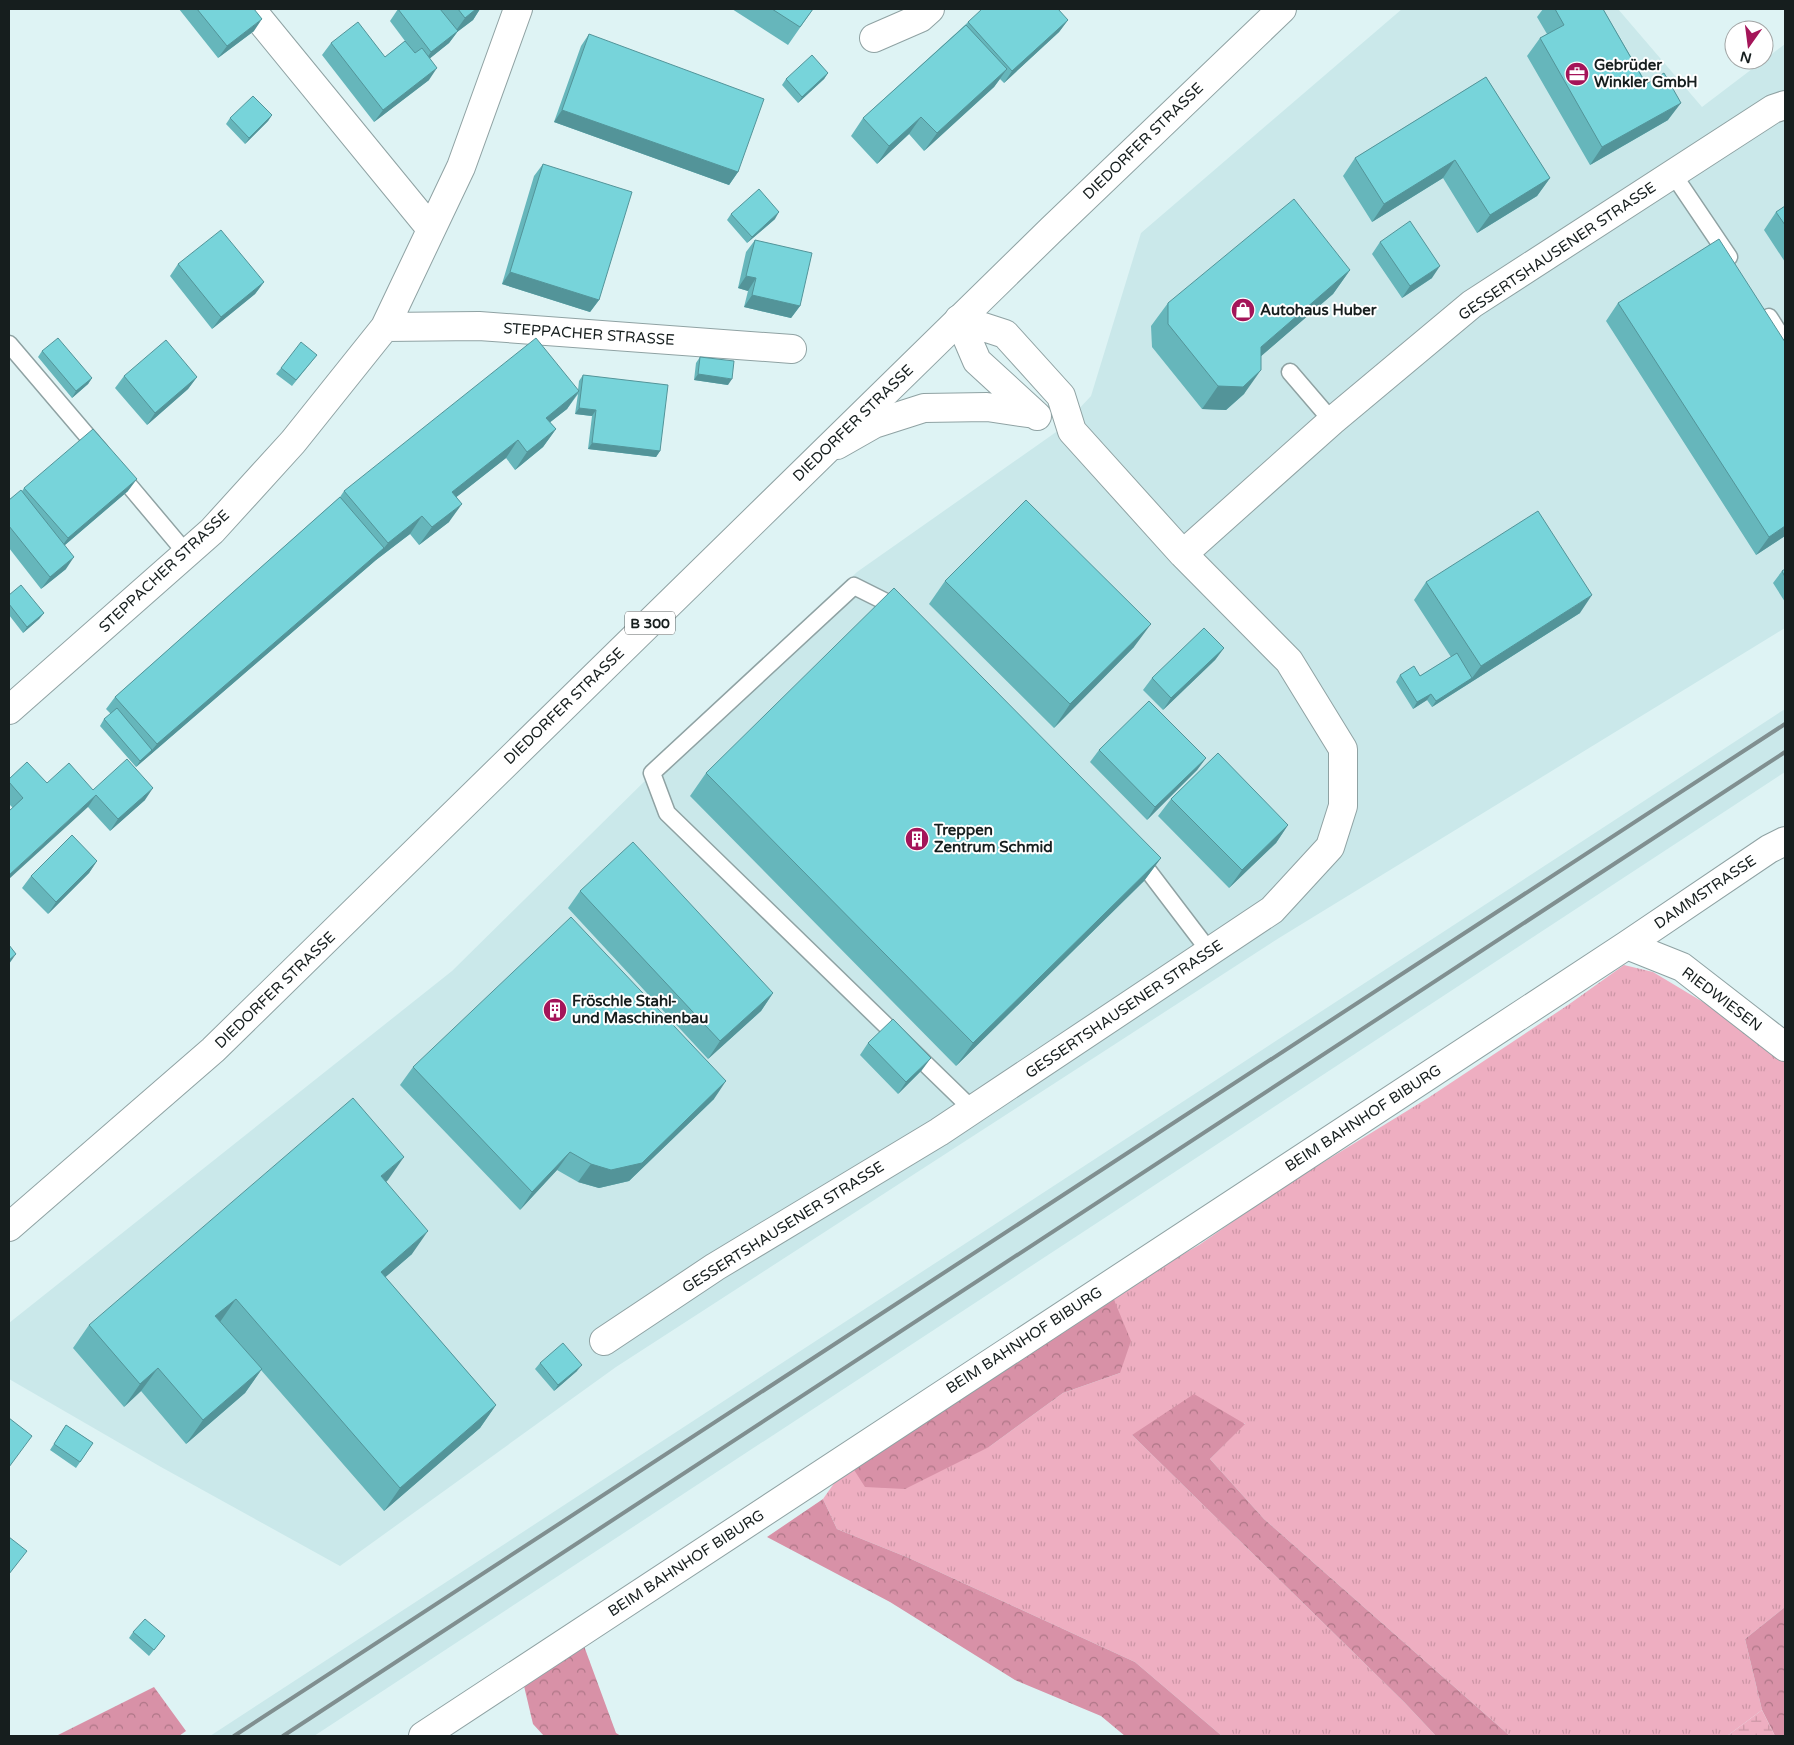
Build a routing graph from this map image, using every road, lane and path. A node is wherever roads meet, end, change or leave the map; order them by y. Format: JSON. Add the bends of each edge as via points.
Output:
{"nodes":[{"id":1,"x":251,"y":9,"type":"edge"},
{"id":2,"x":518,"y":9,"type":"edge"},
{"id":3,"x":930,"y":9,"type":"edge"},
{"id":4,"x":1282,"y":9,"type":"edge"},
{"id":5,"x":874,"y":38,"type":"dead end"},
{"id":6,"x":1785,"y":105,"type":"edge"},
{"id":7,"x":1673,"y":174,"type":"junction"},
{"id":8,"x":431,"y":228,"type":"junction"},
{"id":9,"x":1737,"y":270,"type":"edge"},
{"id":10,"x":1759,"y":302,"type":"edge"},
{"id":11,"x":959,"y":319,"type":"junction"},
{"id":12,"x":385,"y":328,"type":"junction"},
{"id":13,"x":1785,"y":342,"type":"edge"},
{"id":14,"x":9,"y":344,"type":"edge"},
{"id":15,"x":792,"y":349,"type":"dead end"},
{"id":16,"x":1290,"y":372,"type":"dead end"},
{"id":17,"x":1034,"y":414,"type":"junction"},
{"id":18,"x":1332,"y":421,"type":"junction"},
{"id":19,"x":1070,"y":429,"type":"junction"},
{"id":20,"x":821,"y":455,"type":"junction"},
{"id":21,"x":186,"y":553,"type":"junction"},
{"id":22,"x":1183,"y":554,"type":"junction"},
{"id":23,"x":907,"y":623,"type":"edge"},
{"id":24,"x":9,"y":710,"type":"edge"},
{"id":25,"x":1785,"y":841,"type":"edge"},
{"id":26,"x":1128,"y":846,"type":"edge"},
{"id":27,"x":1627,"y":945,"type":"junction"},
{"id":28,"x":1210,"y":952,"type":"junction"},
{"id":29,"x":1785,"y":1047,"type":"edge"},
{"id":30,"x":973,"y":1110,"type":"junction"},
{"id":31,"x":9,"y":1226,"type":"edge"},
{"id":32,"x":604,"y":1341,"type":"dead end"},
{"id":33,"x":423,"y":1736,"type":"edge"}],
"edges":[{"from":1,"to":8,"type":"street"},
{"from":2,"to":8,"type":"street","name":"STEPPACHER STRASSE","via":[[460,167]]},
{"from":3,"to":5,"type":"street","via":[[920,18]]},
{"from":4,"to":11,"type":"street","name":"DIEDORFER STRASSE","number":"B 300"},
{"from":6,"to":7,"type":"street","name":"GESSERTSHAUSENER STRASSE","via":[[1773,109]]},
{"from":7,"to":9,"type":"lane"},
{"from":7,"to":18,"type":"street","name":"GESSERTSHAUSENER STRASSE","via":[[1472,304]]},
{"from":8,"to":12,"type":"street","name":"STEPPACHER STRASSE"},
{"from":10,"to":13,"type":"lane"},
{"from":11,"to":17,"type":"street","via":[[977,361]]},
{"from":11,"to":19,"type":"street","name":"GESSERTSHAUSENER STRASSE","via":[[1005,334],[1061,396]]},
{"from":11,"to":20,"type":"street","name":"DIEDORFER STRASSE","number":"B 300"},
{"from":12,"to":15,"type":"street","name":"STEPPACHER STRASSE","via":[[479,326]]},
{"from":12,"to":21,"type":"street","name":"STEPPACHER STRASSE","via":[[293,442],[212,531]]},
{"from":14,"to":21,"type":"lane"},
{"from":16,"to":18,"type":"lane"},
{"from":17,"to":19,"type":"street","via":[[1041,420]]},
{"from":17,"to":20,"type":"street","via":[[987,407],[924,408],[874,424]]},
{"from":18,"to":22,"type":"street","name":"GESSERTSHAUSENER STRASSE"},
{"from":19,"to":22,"type":"street","name":"GESSERTSHAUSENER STRASSE"},
{"from":20,"to":31,"type":"street","name":"DIEDORFER STRASSE","number":"B 300","via":[[213,1050]]},
{"from":21,"to":24,"type":"street","name":"STEPPACHER STRASSE"},
{"from":22,"to":28,"type":"street","name":"GESSERTSHAUSENER STRASSE","via":[[1290,661],[1343,749],[1344,806],[1330,847],[1272,910]]},
{"from":23,"to":30,"type":"lane","via":[[886,602],[854,586],[652,773],[668,813]]},
{"from":25,"to":27,"type":"street","name":"DAMMSTRASSE","via":[[1768,849]]},
{"from":26,"to":28,"type":"lane"},
{"from":27,"to":29,"type":"street","name":"RIEDWIESEN","via":[[1682,967]]},
{"from":27,"to":33,"type":"street","name":"BEIM BAHNHOF BIBURG"},
{"from":28,"to":30,"type":"street","name":"GESSERTSHAUSENER STRASSE"},
{"from":30,"to":32,"type":"street","name":"GESSERTSHAUSENER STRASSE","via":[[715,1268]]}]}
